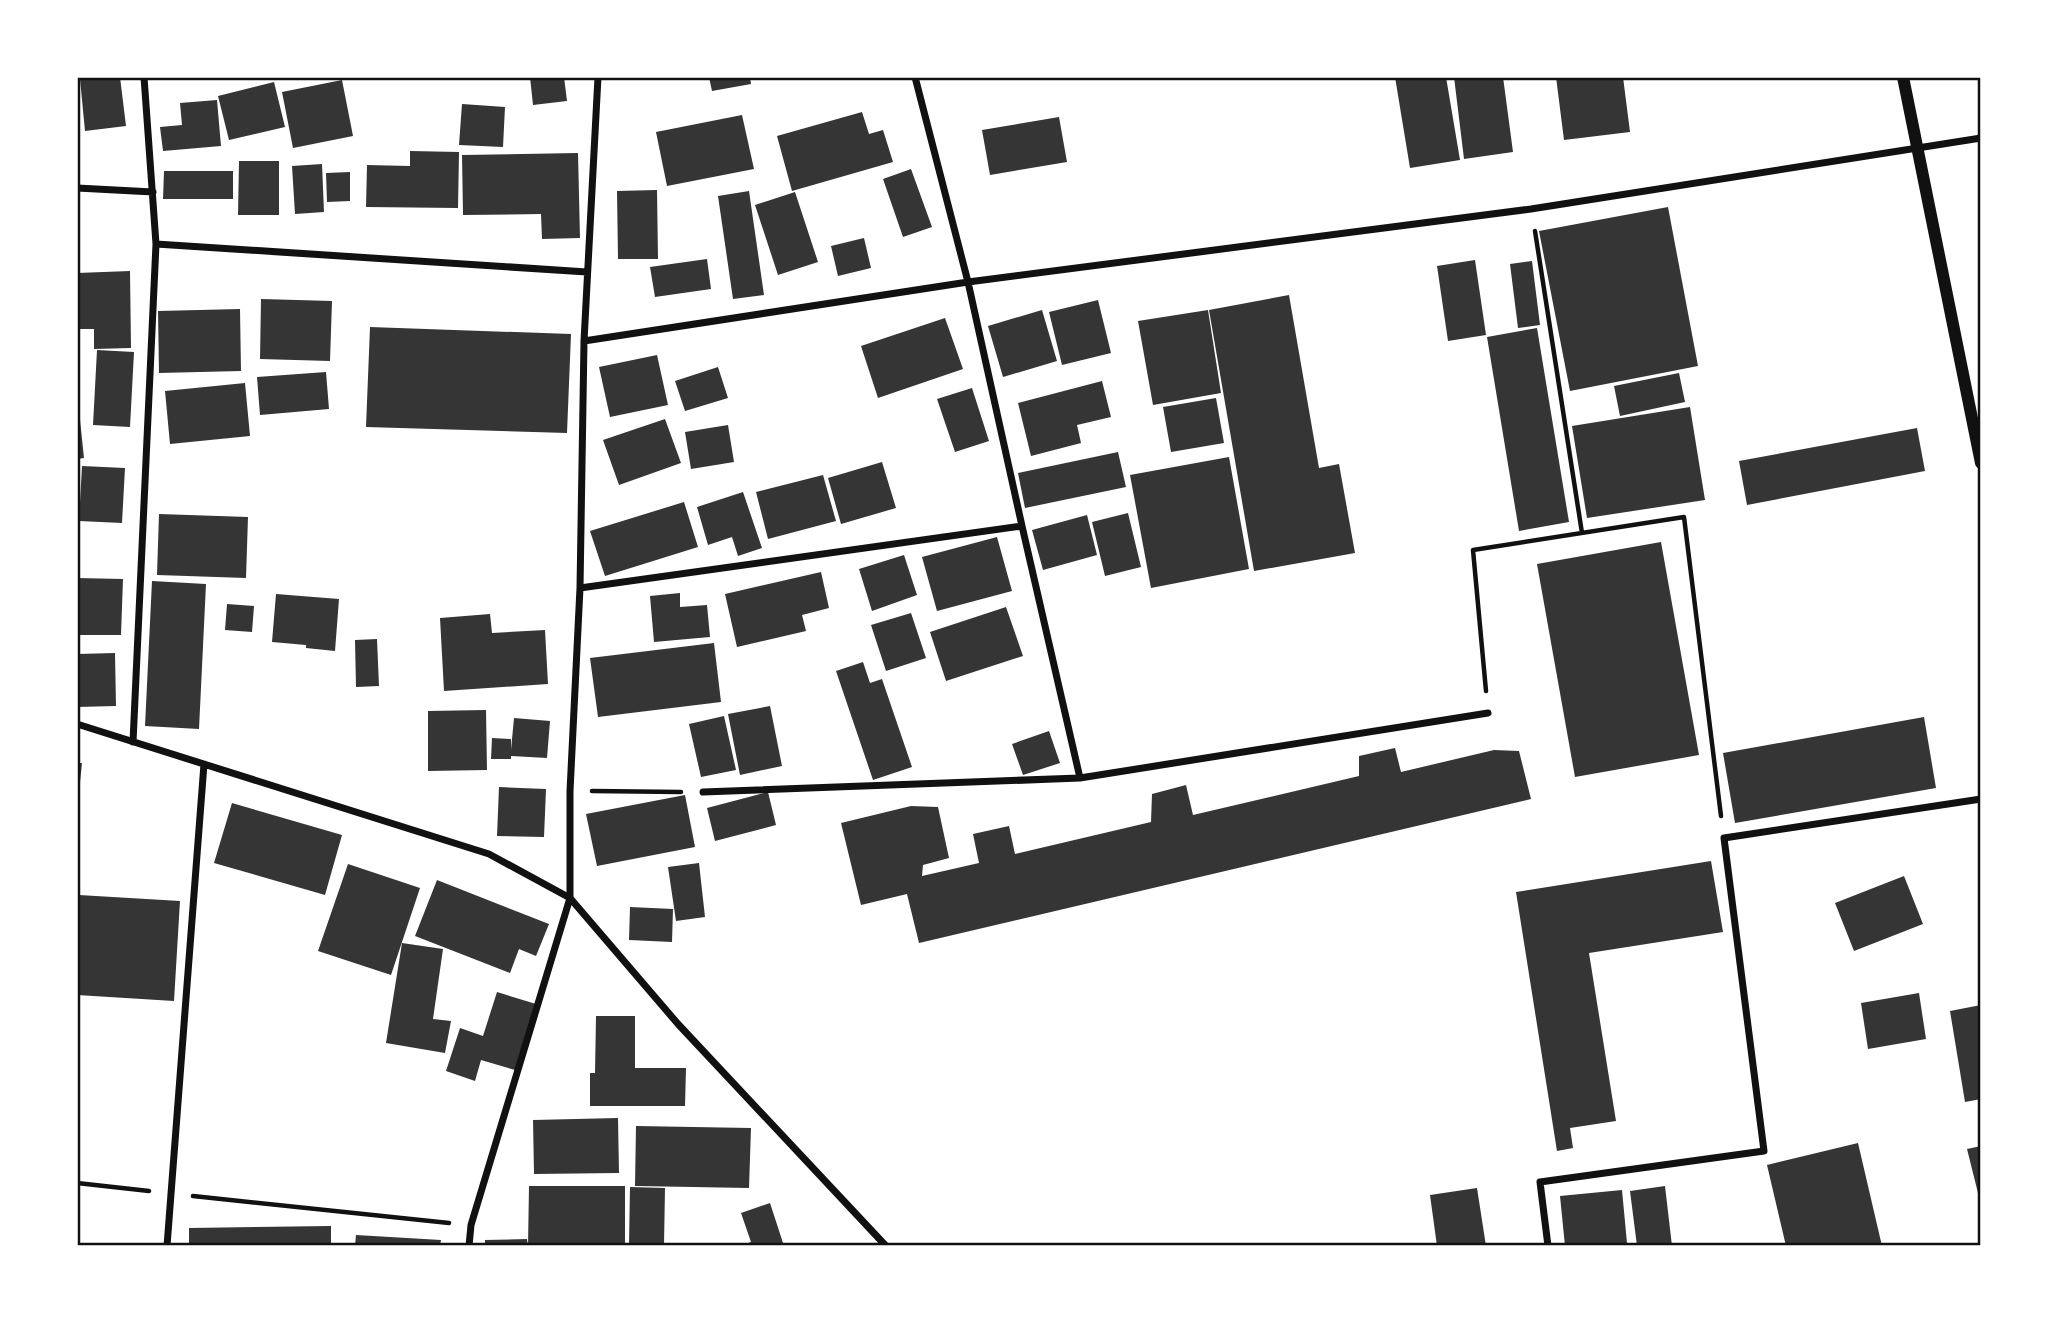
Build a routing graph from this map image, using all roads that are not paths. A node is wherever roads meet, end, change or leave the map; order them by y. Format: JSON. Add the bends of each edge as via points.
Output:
{"nodes":[{"id":1,"x":144,"y":77,"type":"edge"},
{"id":2,"x":598,"y":77,"type":"edge"},
{"id":3,"x":915,"y":77,"type":"edge"},
{"id":4,"x":1903,"y":77,"type":"edge"},
{"id":5,"x":1981,"y":138,"type":"edge"},
{"id":6,"x":1917,"y":149,"type":"junction"},
{"id":7,"x":77,"y":188,"type":"edge"},
{"id":8,"x":153,"y":191,"type":"junction"},
{"id":9,"x":156,"y":244,"type":"junction"},
{"id":10,"x":587,"y":272,"type":"junction"},
{"id":11,"x":968,"y":282,"type":"junction"},
{"id":12,"x":584,"y":341,"type":"junction"},
{"id":13,"x":1981,"y":463,"type":"edge"},
{"id":14,"x":1022,"y":526,"type":"junction"},
{"id":15,"x":580,"y":588,"type":"junction"},
{"id":16,"x":1488,"y":713,"type":"road end"},
{"id":17,"x":77,"y":724,"type":"edge"},
{"id":18,"x":133,"y":742,"type":"junction"},
{"id":19,"x":204,"y":764,"type":"junction"},
{"id":20,"x":1080,"y":778,"type":"junction"},
{"id":21,"x":703,"y":792,"type":"road end"},
{"id":22,"x":1981,"y":799,"type":"edge"},
{"id":23,"x":570,"y":898,"type":"junction"},
{"id":24,"x":166,"y":1246,"type":"edge"},
{"id":25,"x":469,"y":1246,"type":"edge"},
{"id":26,"x":886,"y":1246,"type":"edge"},
{"id":27,"x":1548,"y":1246,"type":"edge"}],
"edges":[{"from":1,"to":8,"type":"street"},
{"from":2,"to":10,"type":"street"},
{"from":3,"to":11,"type":"street"},
{"from":4,"to":6,"type":"street"},
{"from":5,"to":6,"type":"street"},
{"from":6,"to":11,"type":"street","via":[[1531,209]]},
{"from":6,"to":13,"type":"street"},
{"from":7,"to":8,"type":"street"},
{"from":8,"to":9,"type":"street"},
{"from":9,"to":10,"type":"street"},
{"from":9,"to":18,"type":"street"},
{"from":10,"to":12,"type":"street"},
{"from":11,"to":12,"type":"street"},
{"from":11,"to":14,"type":"street"},
{"from":12,"to":15,"type":"street"},
{"from":14,"to":15,"type":"street"},
{"from":14,"to":20,"type":"street"},
{"from":15,"to":23,"type":"street"},
{"from":16,"to":20,"type":"street"},
{"from":17,"to":18,"type":"street"},
{"from":18,"to":19,"type":"street"},
{"from":19,"to":23,"type":"street","via":[[489,854]]},
{"from":19,"to":24,"type":"street"},
{"from":20,"to":21,"type":"street"},
{"from":22,"to":27,"type":"street","via":[[1724,838],[1764,1151],[1540,1182]]},
{"from":23,"to":25,"type":"street","via":[[471,1225]]},
{"from":23,"to":26,"type":"street","via":[[678,1024]]}]}
